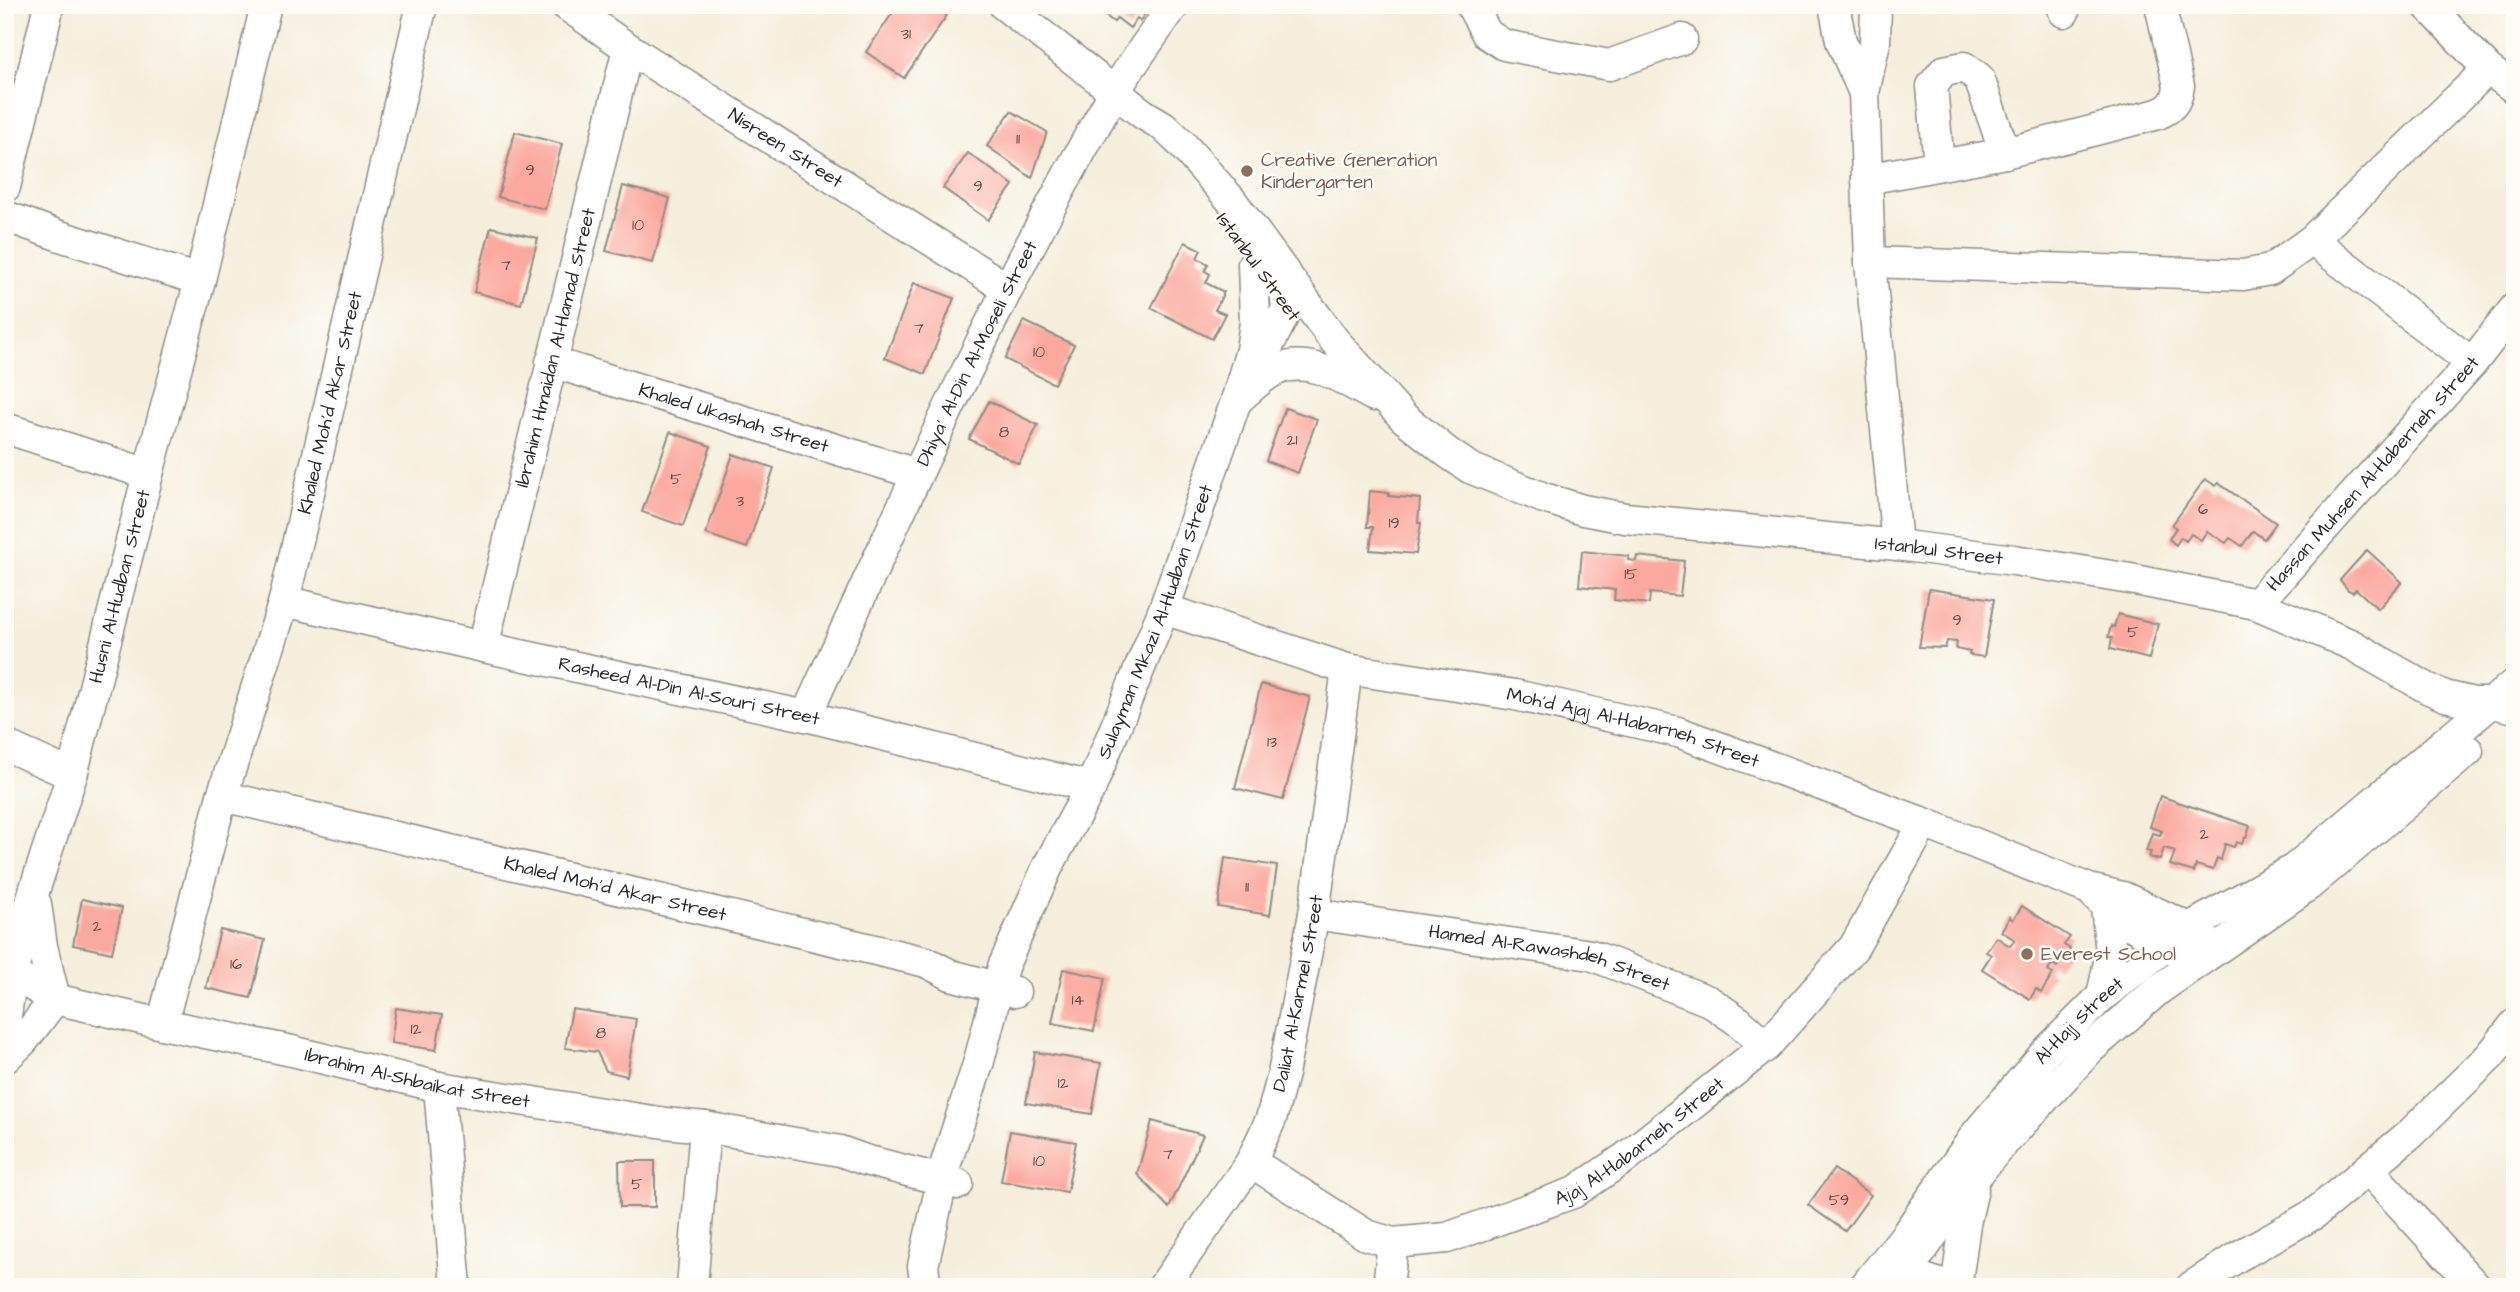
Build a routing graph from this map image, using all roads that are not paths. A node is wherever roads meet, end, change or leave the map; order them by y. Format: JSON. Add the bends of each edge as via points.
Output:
{"nodes":[{"id":1,"x":49,"y":5,"type":"edge"},
{"id":2,"x":266,"y":5,"type":"edge"},
{"id":3,"x":422,"y":5,"type":"edge"},
{"id":4,"x":566,"y":5,"type":"edge"},
{"id":5,"x":1004,"y":5,"type":"edge"},
{"id":6,"x":1174,"y":5,"type":"edge"},
{"id":7,"x":1471,"y":5,"type":"edge"},
{"id":8,"x":1834,"y":5,"type":"edge"},
{"id":9,"x":1876,"y":5,"type":"edge"},
{"id":10,"x":2160,"y":5,"type":"edge"},
{"id":11,"x":2427,"y":5,"type":"edge"},
{"id":12,"x":1682,"y":39,"type":"dead end"},
{"id":13,"x":628,"y":48,"type":"junction"},
{"id":14,"x":2488,"y":69,"type":"junction"},
{"id":15,"x":2515,"y":89,"type":"edge"},
{"id":16,"x":1115,"y":91,"type":"junction"},
{"id":17,"x":1864,"y":93,"type":"junction"},
{"id":18,"x":1143,"y":114,"type":"junction"},
{"id":19,"x":2004,"y":153,"type":"junction"},
{"id":20,"x":1939,"y":165,"type":"junction"},
{"id":21,"x":1867,"y":179,"type":"junction"},
{"id":22,"x":5,"y":187,"type":"edge"},
{"id":23,"x":5,"y":216,"type":"edge"},
{"id":24,"x":2312,"y":240,"type":"junction"},
{"id":25,"x":1870,"y":262,"type":"junction"},
{"id":26,"x":1253,"y":264,"type":"junction"},
{"id":27,"x":1283,"y":272,"type":"junction"},
{"id":28,"x":200,"y":280,"type":"junction"},
{"id":29,"x":1008,"y":289,"type":"junction"},
{"id":30,"x":2515,"y":308,"type":"edge"},
{"id":31,"x":1287,"y":309,"type":"junction"},
{"id":32,"x":551,"y":362,"type":"junction"},
{"id":33,"x":2472,"y":363,"type":"junction"},
{"id":34,"x":1236,"y":401,"type":"junction"},
{"id":35,"x":1390,"y":404,"type":"junction"},
{"id":36,"x":5,"y":428,"type":"edge"},
{"id":37,"x":148,"y":474,"type":"junction"},
{"id":38,"x":917,"y":474,"type":"junction"},
{"id":39,"x":1897,"y":545,"type":"junction"},
{"id":40,"x":284,"y":601,"type":"junction"},
{"id":41,"x":2256,"y":604,"type":"junction"},
{"id":42,"x":1164,"y":609,"type":"junction"},
{"id":43,"x":483,"y":647,"type":"junction"},
{"id":44,"x":1347,"y":669,"type":"junction"},
{"id":45,"x":2510,"y":700,"type":"edge"},
{"id":46,"x":806,"y":716,"type":"junction"},
{"id":47,"x":5,"y":745,"type":"edge"},
{"id":48,"x":72,"y":775,"type":"junction"},
{"id":49,"x":1091,"y":787,"type":"junction"},
{"id":50,"x":222,"y":796,"type":"junction"},
{"id":51,"x":1924,"y":822,"type":"junction"},
{"id":52,"x":34,"y":891,"type":"junction"},
{"id":53,"x":2098,"y":898,"type":"junction"},
{"id":54,"x":5,"y":911,"type":"edge"},
{"id":55,"x":1314,"y":914,"type":"junction"},
{"id":56,"x":2178,"y":936,"type":"junction"},
{"id":57,"x":2206,"y":956,"type":"junction"},
{"id":58,"x":9,"y":972,"type":"edge"},
{"id":59,"x":1009,"y":980,"type":"junction"},
{"id":60,"x":2102,"y":996,"type":"junction"},
{"id":61,"x":55,"y":999,"type":"junction"},
{"id":62,"x":5,"y":1023,"type":"edge"},
{"id":63,"x":162,"y":1024,"type":"junction"},
{"id":64,"x":2515,"y":1024,"type":"edge"},
{"id":65,"x":1766,"y":1046,"type":"junction"},
{"id":66,"x":5,"y":1058,"type":"edge"},
{"id":67,"x":439,"y":1087,"type":"junction"},
{"id":68,"x":705,"y":1127,"type":"junction"},
{"id":69,"x":1251,"y":1162,"type":"junction"},
{"id":70,"x":2368,"y":1169,"type":"junction"},
{"id":71,"x":953,"y":1174,"type":"junction"},
{"id":72,"x":1977,"y":1175,"type":"junction"},
{"id":73,"x":1918,"y":1237,"type":"junction"},
{"id":74,"x":1394,"y":1242,"type":"junction"},
{"id":75,"x":1892,"y":1283,"type":"edge"},
{"id":76,"x":1954,"y":1283,"type":"edge"},
{"id":77,"x":456,"y":1287,"type":"edge"},
{"id":78,"x":692,"y":1287,"type":"edge"},
{"id":79,"x":928,"y":1287,"type":"edge"},
{"id":80,"x":1163,"y":1287,"type":"edge"},
{"id":81,"x":1388,"y":1287,"type":"edge"},
{"id":82,"x":1864,"y":1287,"type":"edge"},
{"id":83,"x":2190,"y":1287,"type":"edge"},
{"id":84,"x":2476,"y":1287,"type":"edge"}],
"edges":[{"from":1,"to":22,"type":"street"},
{"from":2,"to":28,"type":"street","name":"Husni Al-Hudban Street"},
{"from":3,"to":40,"type":"street","name":"Khaled Moh’d Akar Street"},
{"from":4,"to":13,"type":"street","name":"Nisreen Street"},
{"from":5,"to":16,"type":"street","name":"Istanbul Street"},
{"from":6,"to":16,"type":"street","name":"Dhiya’ Al-Din Al-Moseli Street"},
{"from":7,"to":12,"type":"street","via":[[1487,34],[1504,45],[1609,65]]},
{"from":8,"to":17,"type":"street","via":[[1841,41]]},
{"from":9,"to":17,"type":"street","via":[[1875,42]]},
{"from":10,"to":19,"type":"street","via":[[2179,86],[2178,99],[2170,109]]},
{"from":11,"to":14,"type":"street"},
{"from":13,"to":29,"type":"street","name":"Nisreen Street"},
{"from":13,"to":32,"type":"street","name":"Ibrahim Hmaidan Al-Hamad Street"},
{"from":14,"to":15,"type":"street"},
{"from":14,"to":24,"type":"street"},
{"from":16,"to":18,"type":"street","name":"Istanbul Street"},
{"from":16,"to":29,"type":"street","name":"Dhiya’ Al-Din Al-Moseli Street"},
{"from":17,"to":21,"type":"street"},
{"from":18,"to":26,"type":"street","name":"Istanbul Street","via":[[1154,135],[1217,210]]},
{"from":18,"to":27,"type":"street","name":"Istanbul Street","via":[[1172,134],[1205,169]]},
{"from":19,"to":20,"type":"street"},
{"from":19,"to":20,"type":"street","via":[[1979,78],[1964,67],[1944,71],[1932,86]]},
{"from":20,"to":21,"type":"street"},
{"from":21,"to":25,"type":"street"},
{"from":23,"to":28,"type":"street"},
{"from":24,"to":25,"type":"street","via":[[2270,270],[2243,275]]},
{"from":24,"to":33,"type":"street"},
{"from":25,"to":39,"type":"street"},
{"from":26,"to":31,"type":"street","name":"Istanbul Street"},
{"from":26,"to":34,"type":"street","name":"Sulayman Mkazi Al-Hudban Street","via":[[1255,322]]},
{"from":27,"to":31,"type":"street"},
{"from":27,"to":35,"type":"street","name":"Istanbul Street"},
{"from":28,"to":37,"type":"street","name":"Husni Al-Hudban Street"},
{"from":29,"to":38,"type":"street","name":"Dhiya’ Al-Din Al-Moseli Street"},
{"from":30,"to":33,"type":"street","name":"Hassan Muhsen Al-Haberneh Street"},
{"from":31,"to":34,"type":"street","name":"Sulayman Mkazi Al-Hudban Street"},
{"from":31,"to":35,"type":"street","name":"Istanbul Street","via":[[1333,360]]},
{"from":32,"to":38,"type":"street","name":"Khaled Ukashah Street"},
{"from":32,"to":43,"type":"street","name":"Ibrahim Hmaidan Al-Hamad Street"},
{"from":33,"to":41,"type":"street","name":"Hassan Muhsen Al-Haberneh Street"},
{"from":34,"to":35,"type":"street","via":[[1274,370],[1297,364],[1314,365]]},
{"from":34,"to":42,"type":"street","name":"Sulayman Mkazi Al-Hudban Street"},
{"from":35,"to":39,"type":"street","name":"Istanbul Street","via":[[1470,468],[1583,510]]},
{"from":36,"to":37,"type":"street"},
{"from":37,"to":48,"type":"street","name":"Husni Al-Hudban Street"},
{"from":38,"to":46,"type":"street","name":"Dhiya’ Al-Din Al-Moseli Street"},
{"from":39,"to":41,"type":"street","name":"Istanbul Street","via":[[2130,579]]},
{"from":40,"to":43,"type":"street","name":"Rasheed Al-Din Al-Souri Street"},
{"from":40,"to":50,"type":"street","name":"Khaled Moh’d Akar Street"},
{"from":41,"to":45,"type":"street","name":"Istanbul Street","via":[[2352,645],[2436,692],[2473,703]]},
{"from":42,"to":44,"type":"street","name":"Moh’d Ajaj Al-Habarneh Street"},
{"from":42,"to":49,"type":"street","name":"Sulayman Mkazi Al-Hudban Street"},
{"from":43,"to":46,"type":"street","name":"Rasheed Al-Din Al-Souri Street"},
{"from":44,"to":51,"type":"street","name":"Moh’d Ajaj Al-Habarneh Street","via":[[1515,695],[1678,732]]},
{"from":44,"to":55,"type":"street","name":"Daliat Al-Karmel Street"},
{"from":45,"to":56,"type":"street","name":"Al-Hajj Street","via":[[2294,869]]},
{"from":45,"to":57,"type":"street","name":"Al-Hajj Street","via":[[2309,885]]},
{"from":46,"to":49,"type":"street","name":"Rasheed Al-Din Al-Souri Street"},
{"from":47,"to":48,"type":"street"},
{"from":48,"to":52,"type":"street","name":"Husni Al-Hudban Street"},
{"from":49,"to":59,"type":"street","name":"Sulayman Mkazi Al-Hudban Street","via":[[1064,840],[1058,869]]},
{"from":50,"to":59,"type":"street","name":"Khaled Moh’d Akar Street","via":[[926,962],[962,958]]},
{"from":50,"to":63,"type":"street","name":"Khaled Moh’d Akar Street"},
{"from":51,"to":53,"type":"street","name":"Moh’d Ajaj Al-Habarneh Street"},
{"from":51,"to":65,"type":"street","name":"Ajaj Al-Habarneh Street","via":[[1854,947]]},
{"from":52,"to":54,"type":"street"},
{"from":52,"to":58,"type":"street","name":"Husni Al-Hudban Street"},
{"from":52,"to":61,"type":"street","name":"Husni Al-Hudban Street"},
{"from":53,"to":56,"type":"street","name":"Moh’d Ajaj Al-Habarneh Street","via":[[2123,897]]},
{"from":53,"to":60,"type":"street","via":[[2111,952]]},
{"from":55,"to":65,"type":"street","name":"Hamed Al-Rawashdeh Street","via":[[1591,955],[1709,1001]]},
{"from":55,"to":69,"type":"street","name":"Daliat Al-Karmel Street","via":[[1283,1074],[1271,1119]]},
{"from":56,"to":57,"type":"street","name":"Moh’d Ajaj Al-Habarneh Street"},
{"from":56,"to":60,"type":"street","name":"Al-Hajj Street"},
{"from":57,"to":72,"type":"street","name":"Al-Hajj Street","via":[[2089,1050]]},
{"from":58,"to":61,"type":"street","name":"Ibrahim Al-Shbaikat Street"},
{"from":58,"to":62,"type":"street","name":"Husni Al-Hudban Street"},
{"from":59,"to":71,"type":"street","name":"Sulayman Mkazi Al-Hudban Street"},
{"from":60,"to":73,"type":"street","name":"Al-Hajj Street","via":[[2046,1052],[1977,1133]]},
{"from":61,"to":63,"type":"street","name":"Ibrahim Al-Shbaikat Street"},
{"from":61,"to":66,"type":"street"},
{"from":63,"to":67,"type":"street","name":"Ibrahim Al-Shbaikat Street"},
{"from":64,"to":70,"type":"street","via":[[2490,1056]]},
{"from":65,"to":74,"type":"street","name":"Ajaj Al-Habarneh Street","via":[[1625,1158],[1573,1193],[1447,1238]]},
{"from":67,"to":68,"type":"street","name":"Ibrahim Al-Shbaikat Street"},
{"from":67,"to":77,"type":"street"},
{"from":68,"to":71,"type":"street","name":"Ibrahim Al-Shbaikat Street"},
{"from":68,"to":78,"type":"street"},
{"from":69,"to":74,"type":"street","name":"Ajaj Al-Habarneh Street","via":[[1366,1235]]},
{"from":69,"to":80,"type":"street","name":"Daliat Al-Karmel Street"},
{"from":70,"to":83,"type":"street","via":[[2314,1214]]},
{"from":70,"to":84,"type":"street"},
{"from":71,"to":79,"type":"street","name":"Sulayman Mkazi Al-Hudban Street","via":[[943,1260]]},
{"from":72,"to":73,"type":"street","name":"Al-Hajj Street"},
{"from":72,"to":76,"type":"street"},
{"from":73,"to":75,"type":"street","name":"Al-Hajj Street"},
{"from":73,"to":76,"type":"street"},
{"from":73,"to":82,"type":"street","name":"Al-Hajj Street"},
{"from":74,"to":81,"type":"street"},
{"from":75,"to":76,"type":"street","via":[[1921,1278]]}]}
